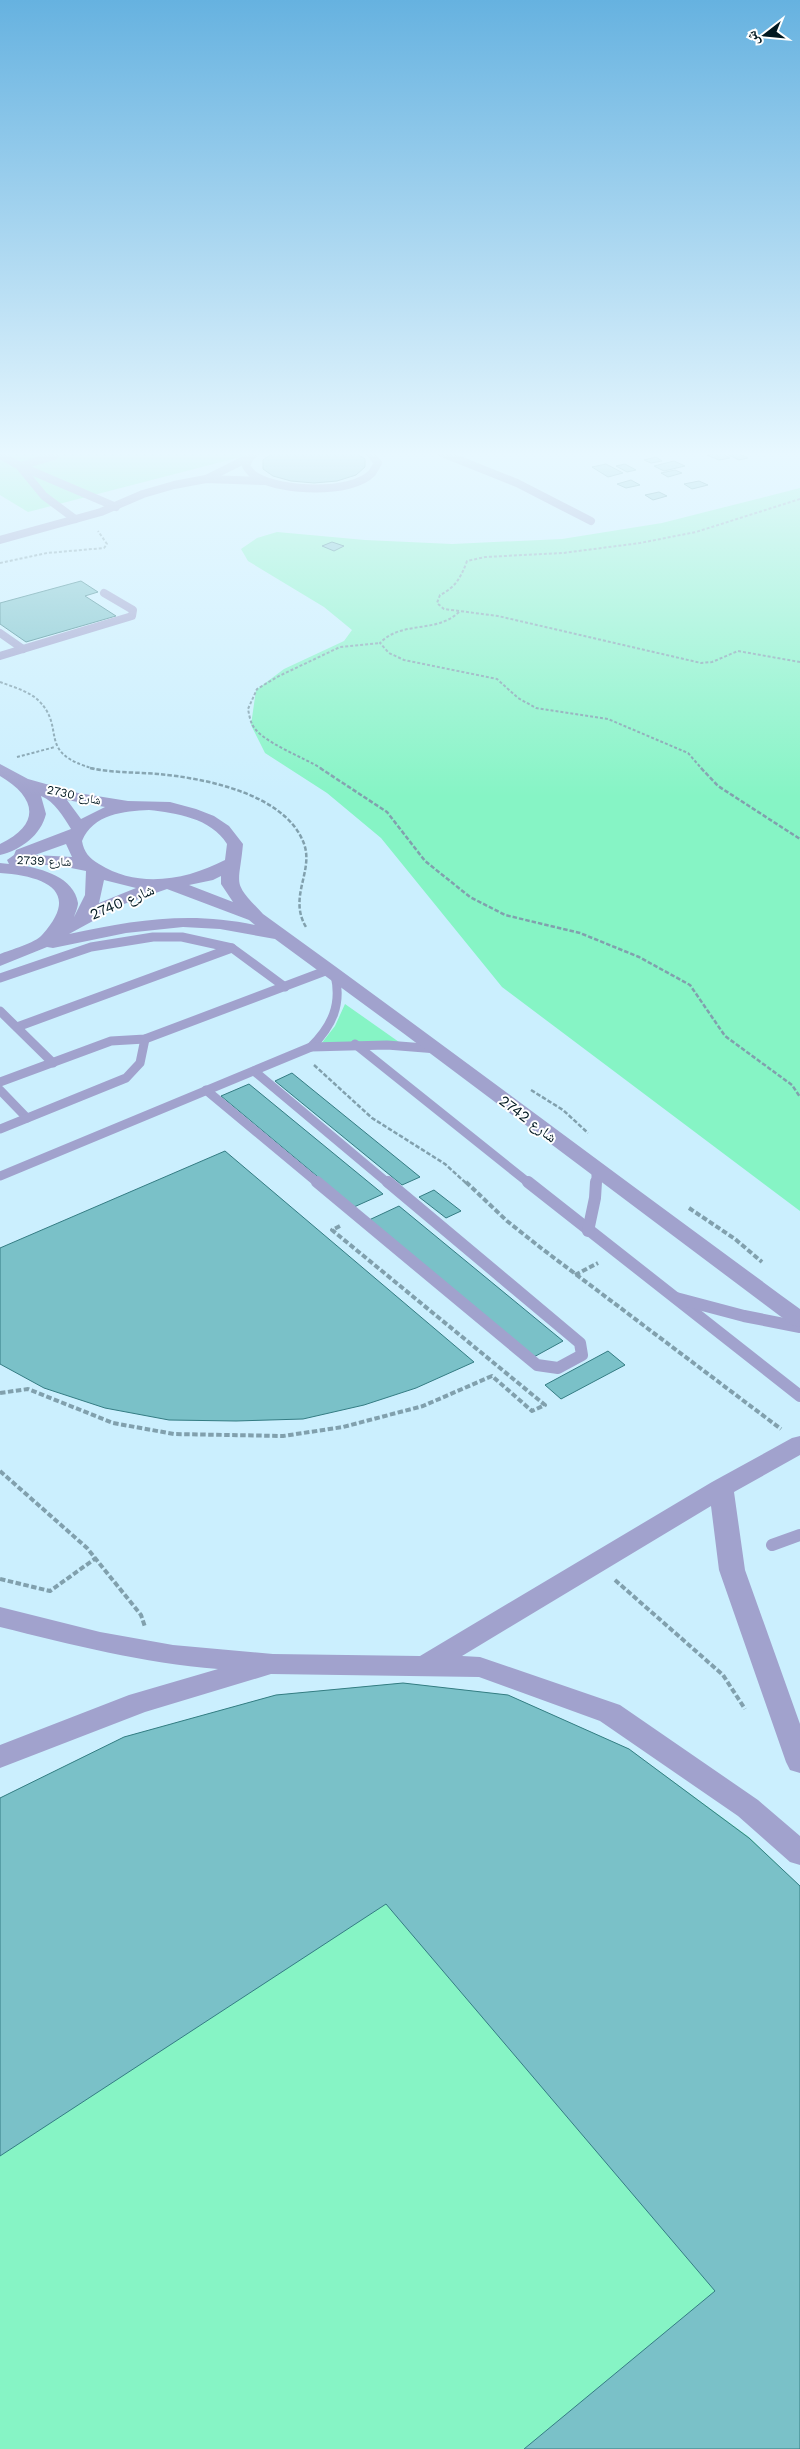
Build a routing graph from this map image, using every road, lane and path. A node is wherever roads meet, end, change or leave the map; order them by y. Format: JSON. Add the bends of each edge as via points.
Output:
{"nodes":[{"id":1,"x":465,"y":567,"type":"edge"},
{"id":2,"x":104,"y":593,"type":"dead end"},
{"id":3,"x":459,"y":612,"type":"junction"},
{"id":4,"x":0,"y":634,"type":"edge"},
{"id":5,"x":380,"y":643,"type":"junction"},
{"id":6,"x":23,"y":649,"type":"junction"},
{"id":7,"x":0,"y":656,"type":"edge"},
{"id":8,"x":800,"y":662,"type":"edge"},
{"id":9,"x":0,"y":682,"type":"edge"},
{"id":10,"x":55,"y":747,"type":"junction"},
{"id":11,"x":6,"y":764,"type":"edge"},
{"id":12,"x":22,"y":782,"type":"junction"},
{"id":13,"x":127,"y":805,"type":"junction"},
{"id":14,"x":77,"y":832,"type":"junction"},
{"id":15,"x":800,"y":839,"type":"edge"},
{"id":16,"x":0,"y":850,"type":"edge"},
{"id":17,"x":0,"y":860,"type":"edge"},
{"id":18,"x":233,"y":862,"type":"junction"},
{"id":19,"x":90,"y":866,"type":"junction"},
{"id":20,"x":0,"y":868,"type":"edge"},
{"id":21,"x":167,"y":884,"type":"junction"},
{"id":22,"x":257,"y":918,"type":"junction"},
{"id":23,"x":82,"y":919,"type":"junction"},
{"id":24,"x":309,"y":933,"type":"dead end"},
{"id":25,"x":277,"y":934,"type":"junction"},
{"id":26,"x":35,"y":946,"type":"junction"},
{"id":27,"x":232,"y":948,"type":"junction"},
{"id":28,"x":0,"y":961,"type":"edge"},
{"id":29,"x":332,"y":972,"type":"junction"},
{"id":30,"x":0,"y":978,"type":"edge"},
{"id":31,"x":286,"y":987,"type":"junction"},
{"id":32,"x":0,"y":1011,"type":"edge"},
{"id":33,"x":17,"y":1028,"type":"junction"},
{"id":34,"x":145,"y":1039,"type":"junction"},
{"id":35,"x":355,"y":1044,"type":"junction"},
{"id":36,"x":306,"y":1049,"type":"junction"},
{"id":37,"x":437,"y":1049,"type":"junction"},
{"id":38,"x":53,"y":1063,"type":"junction"},
{"id":39,"x":254,"y":1071,"type":"junction"},
{"id":40,"x":0,"y":1082,"type":"edge"},
{"id":41,"x":0,"y":1090,"type":"edge"},
{"id":42,"x":206,"y":1090,"type":"junction"},
{"id":43,"x":530,"y":1090,"type":"dead end"},
{"id":44,"x":800,"y":1097,"type":"edge"},
{"id":45,"x":27,"y":1118,"type":"junction"},
{"id":46,"x":0,"y":1129,"type":"edge"},
{"id":47,"x":590,"y":1135,"type":"dead end"},
{"id":48,"x":596,"y":1170,"type":"junction"},
{"id":49,"x":0,"y":1176,"type":"edge"},
{"id":50,"x":684,"y":1204,"type":"dead end"},
{"id":51,"x":588,"y":1231,"type":"junction"},
{"id":52,"x":616,"y":1253,"type":"junction"},
{"id":53,"x":769,"y":1267,"type":"dead end"},
{"id":54,"x":575,"y":1276,"type":"junction"},
{"id":55,"x":670,"y":1296,"type":"junction"},
{"id":56,"x":800,"y":1320,"type":"edge"},
{"id":57,"x":800,"y":1328,"type":"edge"},
{"id":58,"x":0,"y":1393,"type":"edge"},
{"id":59,"x":800,"y":1396,"type":"edge"},
{"id":60,"x":532,"y":1411,"type":"dead end"},
{"id":61,"x":792,"y":1438,"type":"edge"},
{"id":62,"x":0,"y":1471,"type":"edge"},
{"id":63,"x":721,"y":1488,"type":"junction"},
{"id":64,"x":800,"y":1535,"type":"edge"},
{"id":65,"x":772,"y":1545,"type":"dead end"},
{"id":66,"x":96,"y":1558,"type":"junction"},
{"id":67,"x":596,"y":1563,"type":"junction"},
{"id":68,"x":0,"y":1579,"type":"edge"},
{"id":69,"x":0,"y":1617,"type":"edge"},
{"id":70,"x":152,"y":1652,"type":"junction"},
{"id":71,"x":274,"y":1664,"type":"junction"},
{"id":72,"x":426,"y":1665,"type":"junction"},
{"id":73,"x":745,"y":1709,"type":"dead end"},
{"id":74,"x":0,"y":1757,"type":"edge"},
{"id":75,"x":800,"y":1762,"type":"edge"},
{"id":76,"x":800,"y":1853,"type":"edge"}],
"edges":[{"from":1,"to":3,"type":"path","via":[[462,579],[453,589],[440,595],[437,603]]},
{"from":2,"to":6,"type":"lane","via":[[133,610],[132,616]]},
{"from":3,"to":5,"type":"path","via":[[440,624],[396,631],[384,636]]},
{"from":3,"to":8,"type":"path","via":[[498,616],[701,663],[711,664],[730,652],[738,651]]},
{"from":4,"to":6,"type":"lane"},
{"from":5,"to":15,"type":"path","via":[[389,653],[404,660],[496,679],[536,708],[608,719],[688,753],[718,786]]},
{"from":5,"to":44,"type":"path","via":[[340,647],[257,689],[248,708],[253,726],[271,743],[304,757],[386,812],[425,860],[470,897],[504,915],[580,933],[639,957],[690,985],[725,1036],[792,1085]]},
{"from":6,"to":7,"type":"lane"},
{"from":9,"to":10,"type":"path","via":[[38,700],[48,716]]},
{"from":10,"to":11,"type":"path"},
{"from":10,"to":24,"type":"path","via":[[73,762],[94,769],[192,778],[237,790],[270,806],[295,827],[308,853],[298,898],[299,914]]},
{"from":11,"to":12,"type":"street","name":"شارع 2730"},
{"from":12,"to":13,"type":"street","name":"شارع 2730","via":[[76,798]]},
{"from":12,"to":14,"type":"street","name":"شارع 2730","via":[[53,795],[69,812]]},
{"from":12,"to":16,"type":"street","via":[[34,794],[39,808],[36,822],[26,837]]},
{"from":13,"to":14,"type":"street","name":"شارع 2739","via":[[88,820]]},
{"from":13,"to":18,"type":"street","name":"شارع 2730","via":[[185,810],[203,817],[223,829],[235,844]]},
{"from":14,"to":17,"type":"street","name":"شارع 2739"},
{"from":14,"to":19,"type":"street","via":[[74,848]]},
{"from":17,"to":19,"type":"street","name":"شارع 2739","via":[[56,860]]},
{"from":18,"to":21,"type":"street","via":[[208,876]]},
{"from":18,"to":22,"type":"street","name":"شارع 2742","via":[[230,884]]},
{"from":19,"to":21,"type":"street","name":"شارع 2739","via":[[127,882]]},
{"from":19,"to":23,"type":"street","name":"شارع 2740","via":[[96,890]]},
{"from":20,"to":26,"type":"street","via":[[40,874],[60,884],[68,899],[67,915],[60,926]]},
{"from":21,"to":22,"type":"street","name":"شارع 2742"},
{"from":21,"to":23,"type":"street","name":"شارع 2740","via":[[118,900]]},
{"from":22,"to":25,"type":"street","name":"شارع 2742"},
{"from":23,"to":26,"type":"street","name":"شارع 2740"},
{"from":25,"to":26,"type":"street","via":[[203,922],[177,922],[132,927]]},
{"from":25,"to":29,"type":"street","name":"شارع 2742"},
{"from":26,"to":28,"type":"street","name":"شارع 2740"},
{"from":27,"to":30,"type":"lane","via":[[182,937],[153,937],[91,947]]},
{"from":27,"to":31,"type":"lane"},
{"from":27,"to":33,"type":"lane"},
{"from":29,"to":31,"type":"lane"},
{"from":29,"to":36,"type":"lane","via":[[340,996],[335,1017]]},
{"from":29,"to":37,"type":"street","name":"شارع 2742"},
{"from":31,"to":34,"type":"lane"},
{"from":32,"to":33,"type":"lane"},
{"from":33,"to":38,"type":"lane"},
{"from":34,"to":38,"type":"lane","via":[[111,1041]]},
{"from":34,"to":45,"type":"lane","via":[[140,1063],[126,1078]]},
{"from":35,"to":36,"type":"lane"},
{"from":35,"to":37,"type":"lane"},
{"from":35,"to":51,"type":"lane"},
{"from":36,"to":39,"type":"lane"},
{"from":36,"to":54,"type":"path","via":[[333,1084],[372,1118],[445,1164],[507,1221]]},
{"from":37,"to":48,"type":"street","name":"شارع 2742"},
{"from":38,"to":40,"type":"lane"},
{"from":39,"to":42,"type":"lane"},
{"from":39,"to":42,"type":"lane","via":[[580,1343],[582,1355],[558,1368],[537,1365]]},
{"from":41,"to":45,"type":"lane"},
{"from":42,"to":49,"type":"lane"},
{"from":43,"to":47,"type":"path","via":[[563,1110]]},
{"from":45,"to":46,"type":"lane"},
{"from":48,"to":51,"type":"lane","via":[[595,1198]]},
{"from":48,"to":56,"type":"street","name":"شارع 2742"},
{"from":50,"to":53,"type":"path"},
{"from":51,"to":52,"type":"lane"},
{"from":52,"to":54,"type":"path"},
{"from":52,"to":55,"type":"lane"},
{"from":54,"to":61,"type":"path","via":[[671,1344]]},
{"from":55,"to":57,"type":"lane"},
{"from":55,"to":59,"type":"lane"},
{"from":58,"to":60,"type":"path","via":[[28,1389],[113,1422],[174,1434],[283,1436],[343,1428],[423,1406],[492,1376]]},
{"from":61,"to":63,"type":"street"},
{"from":62,"to":66,"type":"path"},
{"from":63,"to":67,"type":"street"},
{"from":63,"to":75,"type":"street","via":[[732,1570]]},
{"from":64,"to":65,"type":"lane"},
{"from":66,"to":68,"type":"path","via":[[50,1591]]},
{"from":66,"to":70,"type":"path","via":[[141,1615]]},
{"from":67,"to":72,"type":"street"},
{"from":67,"to":73,"type":"path","via":[[723,1675]]},
{"from":69,"to":70,"type":"street"},
{"from":70,"to":71,"type":"street"},
{"from":71,"to":72,"type":"street"},
{"from":71,"to":74,"type":"street","via":[[139,1703]]},
{"from":72,"to":76,"type":"street","via":[[480,1668],[610,1713],[748,1808]]}]}
